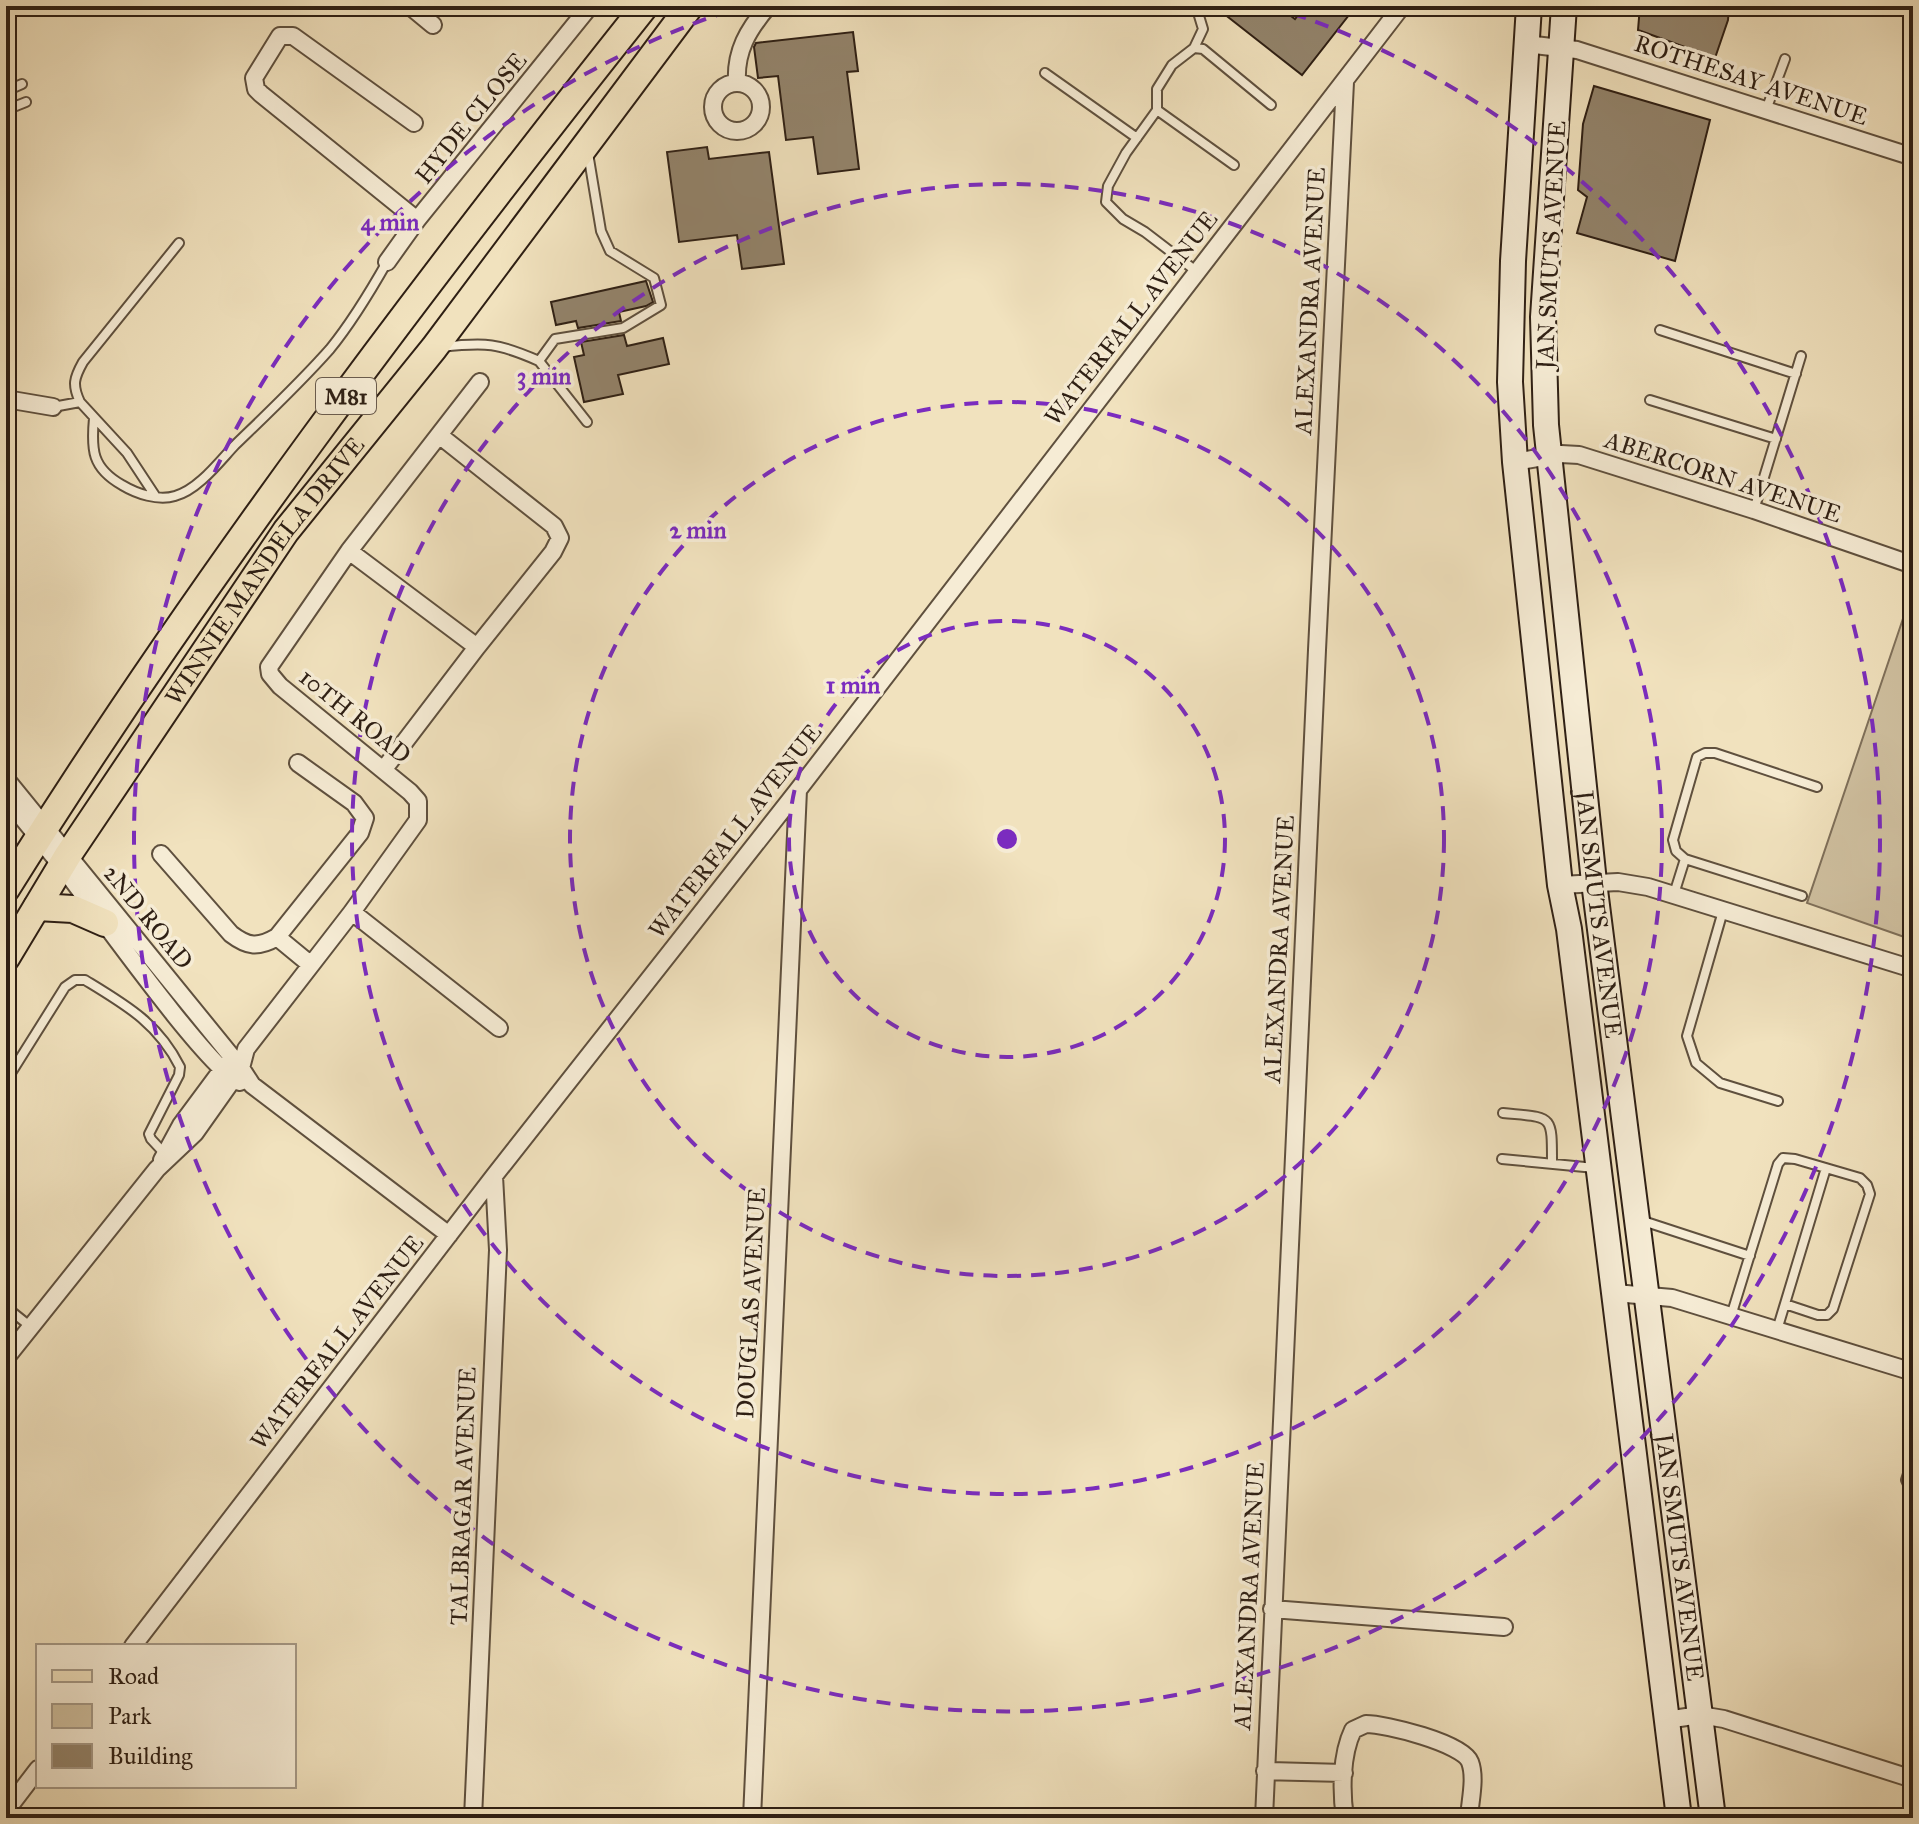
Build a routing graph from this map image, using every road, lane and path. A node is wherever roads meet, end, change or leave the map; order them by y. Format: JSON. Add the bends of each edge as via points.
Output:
{"nodes":[{"id":1,"x":410,"y":6,"type":"edge"},
{"id":2,"x":590,"y":6,"type":"edge"},
{"id":3,"x":645,"y":6,"type":"edge"},
{"id":4,"x":690,"y":6,"type":"edge"},
{"id":5,"x":768,"y":6,"type":"edge"},
{"id":6,"x":1196,"y":6,"type":"edge"},
{"id":7,"x":1402,"y":6,"type":"edge"},
{"id":8,"x":1529,"y":6,"type":"edge"},
{"id":9,"x":1564,"y":6,"type":"edge"},
{"id":10,"x":433,"y":25,"type":"dead end"},
{"id":11,"x":1526,"y":44,"type":"junction"},
{"id":12,"x":1560,"y":46,"type":"junction"},
{"id":13,"x":1194,"y":48,"type":"junction"},
{"id":14,"x":1785,"y":59,"type":"dead end"},
{"id":15,"x":1045,"y":73,"type":"dead end"},
{"id":16,"x":1345,"y":82,"type":"junction"},
{"id":17,"x":737,"y":83,"type":"dead end"},
{"id":18,"x":22,"y":84,"type":"dead end"},
{"id":19,"x":6,"y":91,"type":"edge"},
{"id":20,"x":26,"y":102,"type":"dead end"},
{"id":21,"x":1271,"y":105,"type":"dead end"},
{"id":22,"x":6,"y":110,"type":"edge"},
{"id":23,"x":1157,"y":110,"type":"junction"},
{"id":24,"x":1766,"y":110,"type":"junction"},
{"id":25,"x":414,"y":123,"type":"dead end"},
{"id":26,"x":1137,"y":138,"type":"junction"},
{"id":27,"x":587,"y":142,"type":"junction"},
{"id":28,"x":1913,"y":157,"type":"edge"},
{"id":29,"x":1234,"y":165,"type":"dead end"},
{"id":30,"x":417,"y":220,"type":"junction"},
{"id":31,"x":179,"y":243,"type":"dead end"},
{"id":32,"x":387,"y":262,"type":"joint"},
{"id":33,"x":1196,"y":271,"type":"junction"},
{"id":34,"x":1660,"y":330,"type":"dead end"},
{"id":35,"x":434,"y":348,"type":"junction"},
{"id":36,"x":1801,"y":356,"type":"dead end"},
{"id":37,"x":539,"y":361,"type":"junction"},
{"id":38,"x":1796,"y":374,"type":"junction"},
{"id":39,"x":480,"y":382,"type":"dead end"},
{"id":40,"x":6,"y":399,"type":"edge"},
{"id":41,"x":1650,"y":400,"type":"dead end"},
{"id":42,"x":80,"y":402,"type":"junction"},
{"id":43,"x":53,"y":407,"type":"joint"},
{"id":44,"x":94,"y":418,"type":"junction"},
{"id":45,"x":587,"y":422,"type":"dead end"},
{"id":46,"x":439,"y":435,"type":"junction"},
{"id":47,"x":1776,"y":439,"type":"junction"},
{"id":48,"x":1549,"y":456,"type":"junction"},
{"id":49,"x":1515,"y":462,"type":"junction"},
{"id":50,"x":157,"y":497,"type":"junction"},
{"id":51,"x":1754,"y":510,"type":"junction"},
{"id":52,"x":349,"y":551,"type":"junction"},
{"id":53,"x":1913,"y":565,"type":"edge"},
{"id":54,"x":477,"y":647,"type":"junction"},
{"id":55,"x":298,"y":763,"type":"dead end"},
{"id":56,"x":384,"y":769,"type":"junction"},
{"id":57,"x":6,"y":779,"type":"edge"},
{"id":58,"x":1817,"y":787,"type":"dead end"},
{"id":59,"x":798,"y":790,"type":"junction"},
{"id":60,"x":6,"y":797,"type":"edge"},
{"id":61,"x":41,"y":834,"type":"junction"},
{"id":62,"x":161,"y":854,"type":"dead end"},
{"id":63,"x":1685,"y":859,"type":"junction"},
{"id":64,"x":65,"y":860,"type":"junction"},
{"id":65,"x":1594,"y":882,"type":"junction"},
{"id":66,"x":1560,"y":885,"type":"junction"},
{"id":67,"x":6,"y":889,"type":"edge"},
{"id":68,"x":1674,"y":895,"type":"junction"},
{"id":69,"x":1802,"y":896,"type":"dead end"},
{"id":70,"x":37,"y":907,"type":"junction"},
{"id":71,"x":1723,"y":910,"type":"junction"},
{"id":72,"x":352,"y":912,"type":"junction"},
{"id":73,"x":105,"y":923,"type":"junction"},
{"id":74,"x":277,"y":937,"type":"junction"},
{"id":75,"x":6,"y":958,"type":"edge"},
{"id":76,"x":311,"y":965,"type":"junction"},
{"id":77,"x":1913,"y":969,"type":"edge"},
{"id":78,"x":499,"y":1028,"type":"dead end"},
{"id":79,"x":235,"y":1065,"type":"junction"},
{"id":80,"x":6,"y":1081,"type":"edge"},
{"id":81,"x":1778,"y":1101,"type":"dead end"},
{"id":82,"x":1503,"y":1113,"type":"dead end"},
{"id":83,"x":1502,"y":1159,"type":"dead end"},
{"id":84,"x":161,"y":1161,"type":"junction"},
{"id":85,"x":1552,"y":1164,"type":"junction"},
{"id":86,"x":1599,"y":1168,"type":"junction"},
{"id":87,"x":1826,"y":1168,"type":"junction"},
{"id":88,"x":494,"y":1176,"type":"junction"},
{"id":89,"x":1636,"y":1219,"type":"junction"},
{"id":90,"x":449,"y":1235,"type":"junction"},
{"id":91,"x":1750,"y":1256,"type":"junction"},
{"id":92,"x":1615,"y":1293,"type":"junction"},
{"id":93,"x":1645,"y":1294,"type":"junction"},
{"id":94,"x":1785,"y":1304,"type":"junction"},
{"id":95,"x":6,"y":1307,"type":"edge"},
{"id":96,"x":1731,"y":1316,"type":"junction"},
{"id":97,"x":31,"y":1327,"type":"junction"},
{"id":98,"x":1777,"y":1331,"type":"junction"},
{"id":99,"x":6,"y":1358,"type":"edge"},
{"id":100,"x":1913,"y":1372,"type":"edge"},
{"id":101,"x":1913,"y":1459,"type":"edge"},
{"id":102,"x":1913,"y":1495,"type":"edge"},
{"id":103,"x":1272,"y":1609,"type":"junction"},
{"id":104,"x":1504,"y":1627,"type":"dead end"},
{"id":105,"x":135,"y":1644,"type":"edge"},
{"id":106,"x":1700,"y":1715,"type":"junction"},
{"id":107,"x":1666,"y":1720,"type":"junction"},
{"id":108,"x":1265,"y":1771,"type":"junction"},
{"id":109,"x":36,"y":1772,"type":"edge"},
{"id":110,"x":1344,"y":1773,"type":"junction"},
{"id":111,"x":1913,"y":1779,"type":"edge"},
{"id":112,"x":6,"y":1811,"type":"edge"},
{"id":113,"x":473,"y":1818,"type":"edge"},
{"id":114,"x":752,"y":1818,"type":"edge"},
{"id":115,"x":1264,"y":1818,"type":"edge"},
{"id":116,"x":1345,"y":1818,"type":"edge"},
{"id":117,"x":1469,"y":1818,"type":"edge"},
{"id":118,"x":1679,"y":1818,"type":"edge"},
{"id":119,"x":1713,"y":1818,"type":"edge"}],
"edges":[{"from":1,"to":10,"type":"street"},
{"from":2,"to":30,"type":"street","name":"HYDE CLOSE"},
{"from":3,"to":61,"type":"main road","name":"WINNIE MANDELA DRIVE","number":"M81","via":[[259,513]]},
{"from":4,"to":27,"type":"main road","name":"WINNIE MANDELA DRIVE","number":"M81"},
{"from":5,"to":17,"type":"street","via":[[743,41]]},
{"from":6,"to":13,"type":"lane","via":[[1203,29]]},
{"from":7,"to":16,"type":"street","name":"WATERFALL AVENUE"},
{"from":8,"to":11,"type":"main road","name":"JAN SMUTS AVENUE"},
{"from":9,"to":12,"type":"main road","name":"JAN SMUTS AVENUE"},
{"from":11,"to":12,"type":"street","name":"ROTHESAY AVENUE"},
{"from":11,"to":49,"type":"main road","name":"JAN SMUTS AVENUE","via":[[1510,326]]},
{"from":12,"to":24,"type":"street","name":"ROTHESAY AVENUE"},
{"from":12,"to":48,"type":"main road","name":"JAN SMUTS AVENUE","via":[[1543,317]]},
{"from":13,"to":21,"type":"lane","via":[[1203,49]]},
{"from":13,"to":23,"type":"lane","via":[[1172,65],[1157,89]]},
{"from":14,"to":24,"type":"lane"},
{"from":15,"to":26,"type":"lane"},
{"from":16,"to":33,"type":"street","name":"WATERFALL AVENUE"},
{"from":16,"to":103,"type":"street","name":"ALEXANDRA AVENUE"},
{"from":18,"to":19,"type":"lane"},
{"from":20,"to":22,"type":"lane"},
{"from":23,"to":26,"type":"lane"},
{"from":23,"to":29,"type":"lane"},
{"from":24,"to":28,"type":"street","name":"ROTHESAY AVENUE"},
{"from":25,"to":30,"type":"street","via":[[293,36],[280,36],[254,78],[261,94]]},
{"from":26,"to":33,"type":"lane","via":[[1108,186],[1106,202]]},
{"from":27,"to":35,"type":"main road","name":"WINNIE MANDELA DRIVE","number":"M81"},
{"from":27,"to":37,"type":"lane","via":[[601,231],[610,251],[654,278],[661,305],[623,328],[555,339]]},
{"from":30,"to":32,"type":"street","name":"HYDE CLOSE"},
{"from":31,"to":42,"type":"lane","via":[[83,362],[73,388]]},
{"from":32,"to":50,"type":"lane","via":[[350,323],[287,393],[193,486],[172,498]]},
{"from":33,"to":59,"type":"street","name":"WATERFALL AVENUE"},
{"from":34,"to":38,"type":"lane"},
{"from":35,"to":37,"type":"lane","via":[[481,342]]},
{"from":35,"to":64,"type":"main road","name":"WINNIE MANDELA DRIVE","number":"M81","via":[[286,531]]},
{"from":36,"to":38,"type":"lane"},
{"from":37,"to":45,"type":"lane"},
{"from":38,"to":47,"type":"lane"},
{"from":39,"to":46,"type":"street","name":"10TH ROAD"},
{"from":40,"to":43,"type":"street"},
{"from":41,"to":47,"type":"lane"},
{"from":42,"to":43,"type":"lane"},
{"from":42,"to":44,"type":"lane"},
{"from":44,"to":50,"type":"lane"},
{"from":44,"to":50,"type":"lane","via":[[92,451],[102,469],[124,486]]},
{"from":46,"to":52,"type":"street","name":"10TH ROAD"},
{"from":46,"to":54,"type":"street","via":[[554,526],[560,538]]},
{"from":47,"to":51,"type":"lane"},
{"from":48,"to":49,"type":"street","name":"ABERCORN AVENUE"},
{"from":48,"to":51,"type":"street","name":"ABERCORN AVENUE","via":[[1579,455]]},
{"from":48,"to":65,"type":"main road","name":"JAN SMUTS AVENUE"},
{"from":49,"to":66,"type":"main road","name":"JAN SMUTS AVENUE"},
{"from":51,"to":53,"type":"street","name":"ABERCORN AVENUE"},
{"from":52,"to":54,"type":"street"},
{"from":52,"to":56,"type":"street","name":"10TH ROAD","via":[[272,661],[270,674]]},
{"from":54,"to":56,"type":"street"},
{"from":55,"to":74,"type":"street","via":[[354,803],[365,818],[360,833]]},
{"from":56,"to":72,"type":"street","name":"10TH ROAD","via":[[418,801],[418,820]]},
{"from":57,"to":61,"type":"street","name":"2ND ROAD"},
{"from":58,"to":63,"type":"lane","via":[[1715,753],[1697,757],[1673,840]]},
{"from":59,"to":88,"type":"street","name":"WATERFALL AVENUE"},
{"from":59,"to":114,"type":"street","name":"DOUGLAS AVENUE"},
{"from":60,"to":61,"type":"street","name":"2ND ROAD"},
{"from":61,"to":64,"type":"street","name":"2ND ROAD"},
{"from":61,"to":67,"type":"main road","name":"WINNIE MANDELA DRIVE","number":"M81"},
{"from":62,"to":74,"type":"street","via":[[243,943],[253,946]]},
{"from":63,"to":68,"type":"lane"},
{"from":63,"to":69,"type":"lane"},
{"from":64,"to":70,"type":"main road","name":"WINNIE MANDELA DRIVE","number":"M81"},
{"from":64,"to":73,"type":"street","name":"2ND ROAD"},
{"from":64,"to":79,"type":"street","name":"2ND ROAD"},
{"from":65,"to":66,"type":"street"},
{"from":65,"to":68,"type":"street","via":[[1632,884]]},
{"from":65,"to":89,"type":"main road","name":"JAN SMUTS AVENUE"},
{"from":66,"to":86,"type":"main road","name":"JAN SMUTS AVENUE"},
{"from":68,"to":71,"type":"street"},
{"from":70,"to":73,"type":"main road","via":[[73,909]]},
{"from":70,"to":75,"type":"main road","name":"WINNIE MANDELA DRIVE","number":"M81"},
{"from":71,"to":77,"type":"street"},
{"from":71,"to":81,"type":"lane","via":[[1687,1036],[1696,1063],[1720,1083]]},
{"from":72,"to":76,"type":"street","name":"10TH ROAD"},
{"from":72,"to":78,"type":"street"},
{"from":73,"to":79,"type":"street","name":"2ND ROAD","via":[[189,1032]]},
{"from":74,"to":76,"type":"street"},
{"from":76,"to":79,"type":"street","name":"10TH ROAD"},
{"from":79,"to":84,"type":"street","name":"10TH ROAD","via":[[185,1145]]},
{"from":79,"to":90,"type":"street","name":"2ND ROAD","via":[[252,1085]]},
{"from":80,"to":84,"type":"lane","via":[[65,987],[85,980],[142,1016],[180,1067],[149,1134]]},
{"from":82,"to":85,"type":"lane","via":[[1549,1121]]},
{"from":83,"to":85,"type":"lane"},
{"from":84,"to":97,"type":"street","name":"10TH ROAD"},
{"from":85,"to":86,"type":"lane"},
{"from":86,"to":92,"type":"main road","name":"JAN SMUTS AVENUE"},
{"from":87,"to":91,"type":"lane","via":[[1783,1158]]},
{"from":87,"to":94,"type":"lane"},
{"from":87,"to":94,"type":"lane","via":[[1860,1178],[1870,1194],[1833,1309],[1818,1315]]},
{"from":88,"to":90,"type":"street","name":"WATERFALL AVENUE"},
{"from":88,"to":113,"type":"street","name":"TALBRAGAR AVENUE","via":[[498,1250]]},
{"from":89,"to":91,"type":"lane"},
{"from":89,"to":93,"type":"main road","name":"JAN SMUTS AVENUE"},
{"from":90,"to":105,"type":"street","name":"WATERFALL AVENUE"},
{"from":91,"to":96,"type":"lane"},
{"from":92,"to":93,"type":"street"},
{"from":92,"to":107,"type":"main road","name":"JAN SMUTS AVENUE"},
{"from":93,"to":96,"type":"street"},
{"from":93,"to":106,"type":"main road","name":"JAN SMUTS AVENUE"},
{"from":94,"to":98,"type":"lane"},
{"from":95,"to":97,"type":"lane"},
{"from":96,"to":98,"type":"street"},
{"from":97,"to":99,"type":"street","name":"10TH ROAD"},
{"from":98,"to":100,"type":"street"},
{"from":101,"to":102,"type":"lane","via":[[1906,1480]]},
{"from":103,"to":104,"type":"street"},
{"from":103,"to":108,"type":"street","name":"ALEXANDRA AVENUE"},
{"from":106,"to":107,"type":"street"},
{"from":106,"to":111,"type":"street"},
{"from":106,"to":119,"type":"main road","name":"JAN SMUTS AVENUE"},
{"from":107,"to":118,"type":"main road","name":"JAN SMUTS AVENUE"},
{"from":108,"to":110,"type":"street"},
{"from":108,"to":115,"type":"street","name":"ALEXANDRA AVENUE"},
{"from":109,"to":112,"type":"street"},
{"from":110,"to":116,"type":"street"},
{"from":110,"to":117,"type":"street","via":[[1350,1735],[1361,1725],[1451,1746],[1469,1759]]}]}
